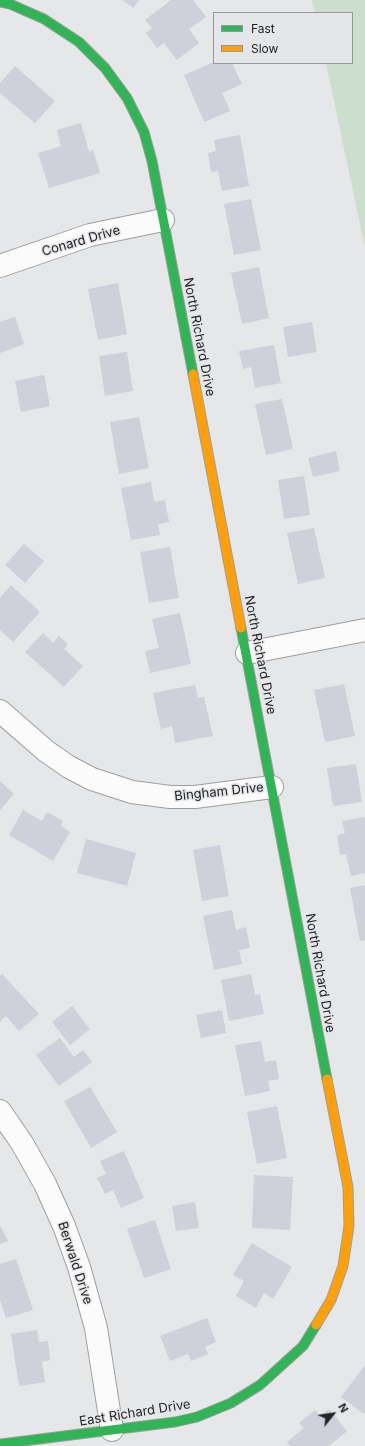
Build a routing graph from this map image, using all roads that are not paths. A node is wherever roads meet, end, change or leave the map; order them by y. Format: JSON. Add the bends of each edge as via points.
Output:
{"nodes":[{"id":1,"x":0,"y":2,"type":"edge"},
{"id":2,"x":163,"y":220,"type":"junction"},
{"id":3,"x":0,"y":266,"type":"edge"},
{"id":4,"x":365,"y":630,"type":"edge"},
{"id":5,"x":246,"y":653,"type":"junction"},
{"id":6,"x":0,"y":711,"type":"edge"},
{"id":7,"x":272,"y":787,"type":"junction"},
{"id":8,"x":0,"y":1111,"type":"edge"},
{"id":9,"x":313,"y":1329,"type":"joint"},
{"id":10,"x":112,"y":1430,"type":"junction"},
{"id":11,"x":0,"y":1444,"type":"edge"}],
"edges":[{"from":1,"to":2,"type":"street","name":"North Richard Drive","via":[[44,19],[78,42],[105,68],[127,98],[144,132]]},
{"from":2,"to":3,"type":"street","name":"Conard Drive","via":[[90,235]]},
{"from":2,"to":5,"type":"street","name":"North Richard Drive"},
{"from":4,"to":5,"type":"street"},
{"from":5,"to":7,"type":"street","name":"North Richard Drive"},
{"from":6,"to":7,"type":"street","name":"Bingham Drive","via":[[68,767],[92,779],[132,792],[195,797]]},
{"from":7,"to":9,"type":"street","name":"North Richard Drive","via":[[348,1186],[349,1226],[343,1266],[331,1300]]},
{"from":8,"to":10,"type":"street","name":"Berwald Drive","via":[[22,1143],[44,1184],[80,1267],[96,1328]]},
{"from":9,"to":10,"type":"street","name":"East Richard Drive","via":[[303,1346],[288,1361],[260,1385],[232,1403],[197,1417],[176,1422]]},
{"from":10,"to":11,"type":"street","name":"East Richard Drive"}]}
